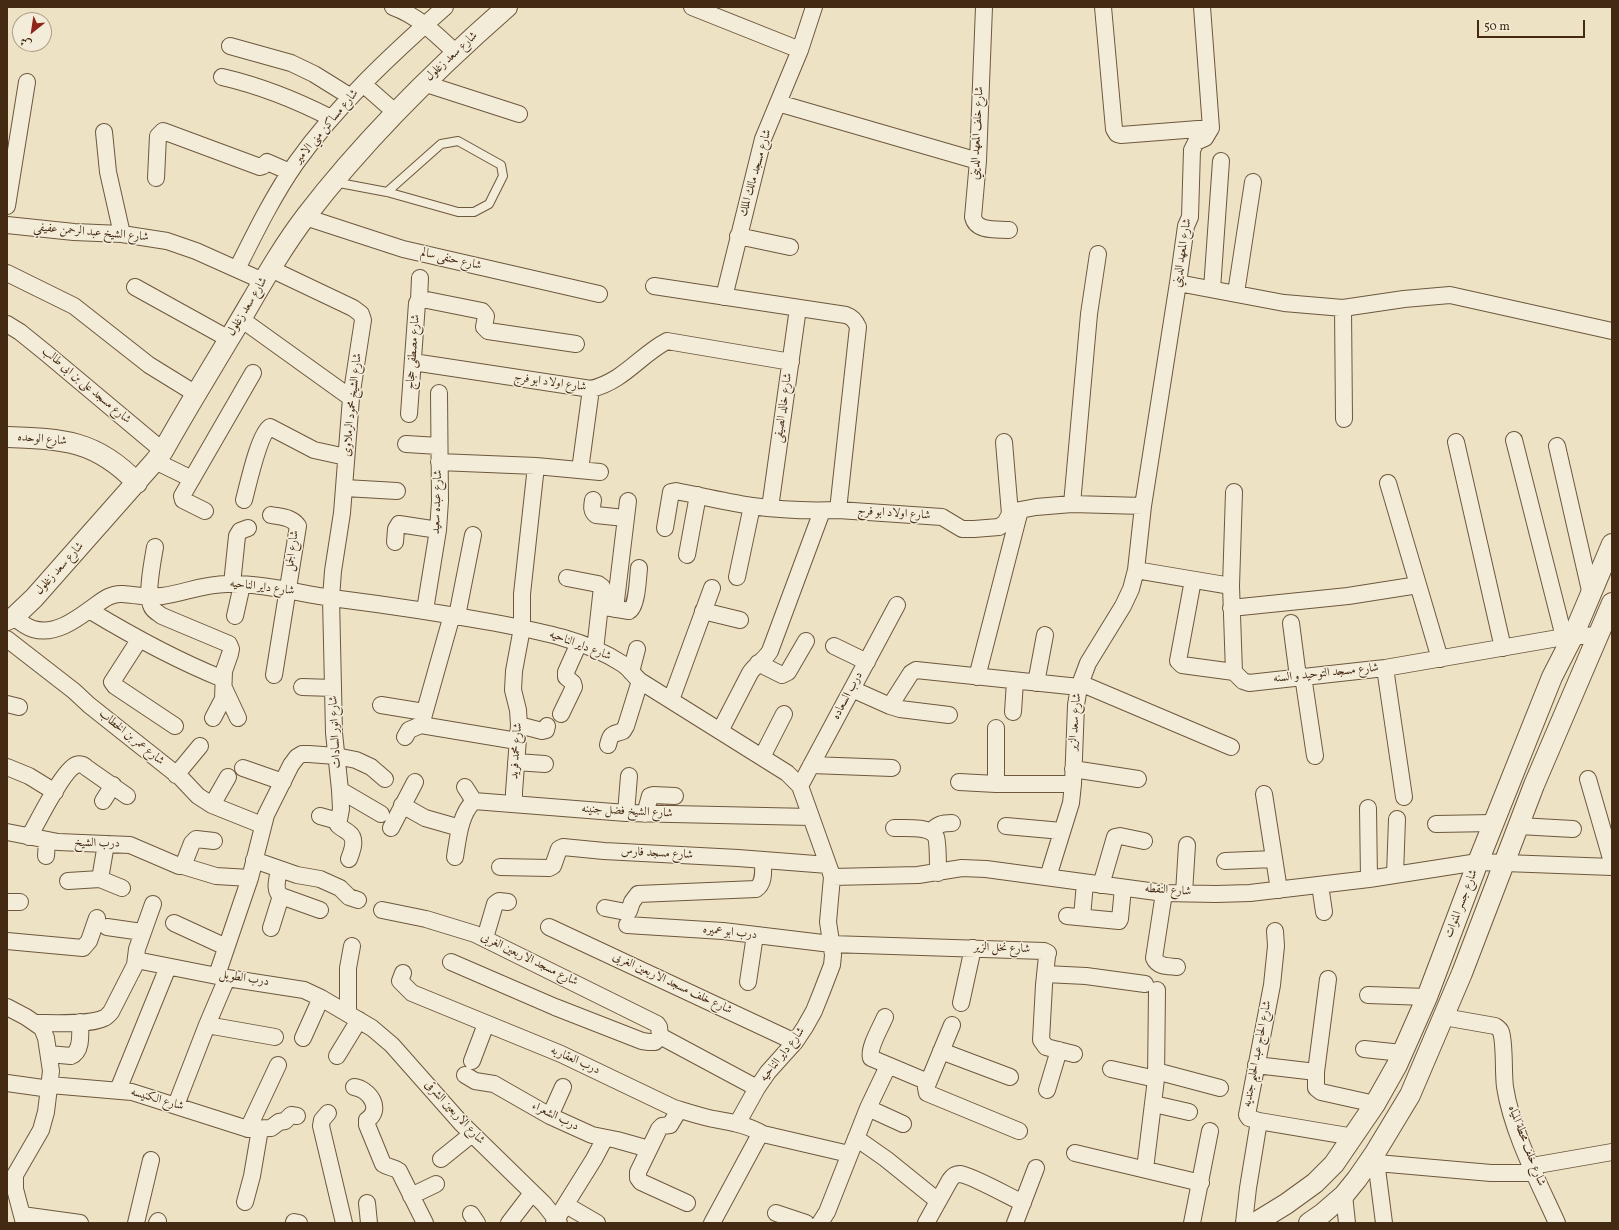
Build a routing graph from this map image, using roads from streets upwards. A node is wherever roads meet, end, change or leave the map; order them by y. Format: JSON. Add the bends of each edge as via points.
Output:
{"nodes":[{"id":1,"x":392,"y":7,"type":"edge"},
{"id":2,"x":445,"y":7,"type":"edge"},
{"id":3,"x":507,"y":7,"type":"edge"},
{"id":4,"x":692,"y":7,"type":"edge"},
{"id":5,"x":814,"y":7,"type":"edge"},
{"id":6,"x":984,"y":7,"type":"edge"},
{"id":7,"x":1103,"y":7,"type":"edge"},
{"id":8,"x":1202,"y":7,"type":"edge"},
{"id":9,"x":426,"y":24,"type":"junction"},
{"id":10,"x":230,"y":46,"type":"dead end"},
{"id":11,"x":800,"y":50,"type":"junction"},
{"id":12,"x":456,"y":52,"type":"junction"},
{"id":13,"x":222,"y":77,"type":"dead end"},
{"id":14,"x":27,"y":82,"type":"dead end"},
{"id":15,"x":423,"y":83,"type":"junction"},
{"id":16,"x":363,"y":84,"type":"junction"},
{"id":17,"x":351,"y":96,"type":"junction"},
{"id":18,"x":778,"y":103,"type":"junction"},
{"id":19,"x":395,"y":112,"type":"junction"},
{"id":20,"x":519,"y":114,"type":"dead end"},
{"id":21,"x":330,"y":118,"type":"junction"},
{"id":22,"x":1211,"y":128,"type":"junction"},
{"id":23,"x":104,"y":132,"type":"dead end"},
{"id":24,"x":978,"y":161,"type":"junction"},
{"id":25,"x":1221,"y":161,"type":"dead end"},
{"id":26,"x":290,"y":172,"type":"junction"},
{"id":27,"x":156,"y":178,"type":"dead end"},
{"id":28,"x":1253,"y":182,"type":"dead end"},
{"id":29,"x":7,"y":206,"type":"edge"},
{"id":30,"x":305,"y":217,"type":"junction"},
{"id":31,"x":7,"y":225,"type":"edge"},
{"id":32,"x":1009,"y":230,"type":"dead end"},
{"id":33,"x":122,"y":234,"type":"junction"},
{"id":34,"x":738,"y":236,"type":"junction"},
{"id":35,"x":790,"y":247,"type":"dead end"},
{"id":36,"x":1098,"y":254,"type":"dead end"},
{"id":37,"x":237,"y":269,"type":"junction"},
{"id":38,"x":7,"y":273,"type":"edge"},
{"id":39,"x":267,"y":275,"type":"junction"},
{"id":40,"x":420,"y":278,"type":"dead end"},
{"id":41,"x":1178,"y":283,"type":"junction"},
{"id":42,"x":654,"y":286,"type":"dead end"},
{"id":43,"x":135,"y":287,"type":"dead end"},
{"id":44,"x":1212,"y":289,"type":"junction"},
{"id":45,"x":1236,"y":293,"type":"junction"},
{"id":46,"x":598,"y":294,"type":"dead end"},
{"id":47,"x":724,"y":297,"type":"junction"},
{"id":48,"x":419,"y":300,"type":"junction"},
{"id":49,"x":798,"y":308,"type":"junction"},
{"id":50,"x":1343,"y":308,"type":"junction"},
{"id":51,"x":241,"y":319,"type":"junction"},
{"id":52,"x":7,"y":324,"type":"edge"},
{"id":53,"x":1612,"y":331,"type":"edge"},
{"id":54,"x":229,"y":339,"type":"junction"},
{"id":55,"x":576,"y":344,"type":"dead end"},
{"id":56,"x":413,"y":362,"type":"junction"},
{"id":57,"x":791,"y":362,"type":"junction"},
{"id":58,"x":253,"y":373,"type":"dead end"},
{"id":59,"x":591,"y":389,"type":"junction"},
{"id":60,"x":439,"y":393,"type":"dead end"},
{"id":61,"x":196,"y":394,"type":"junction"},
{"id":62,"x":352,"y":398,"type":"junction"},
{"id":63,"x":409,"y":414,"type":"dead end"},
{"id":64,"x":1344,"y":419,"type":"dead end"},
{"id":65,"x":7,"y":437,"type":"edge"},
{"id":66,"x":1514,"y":440,"type":"dead end"},
{"id":67,"x":1004,"y":442,"type":"dead end"},
{"id":68,"x":1456,"y":442,"type":"dead end"},
{"id":69,"x":406,"y":444,"type":"dead end"},
{"id":70,"x":1557,"y":446,"type":"dead end"},
{"id":71,"x":439,"y":454,"type":"junction"},
{"id":72,"x":159,"y":456,"type":"junction"},
{"id":73,"x":346,"y":457,"type":"junction"},
{"id":74,"x":536,"y":466,"type":"junction"},
{"id":75,"x":580,"y":470,"type":"junction"},
{"id":76,"x":600,"y":472,"type":"dead end"},
{"id":77,"x":192,"y":479,"type":"junction"},
{"id":78,"x":137,"y":483,"type":"junction"},
{"id":79,"x":1388,"y":483,"type":"dead end"},
{"id":80,"x":345,"y":488,"type":"junction"},
{"id":81,"x":397,"y":491,"type":"dead end"},
{"id":82,"x":1234,"y":492,"type":"dead end"},
{"id":83,"x":698,"y":495,"type":"junction"},
{"id":84,"x":244,"y":500,"type":"dead end"},
{"id":85,"x":593,"y":500,"type":"dead end"},
{"id":86,"x":628,"y":501,"type":"dead end"},
{"id":87,"x":1072,"y":504,"type":"junction"},
{"id":88,"x":752,"y":506,"type":"junction"},
{"id":89,"x":1143,"y":506,"type":"junction"},
{"id":90,"x":770,"y":508,"type":"junction"},
{"id":91,"x":838,"y":510,"type":"junction"},
{"id":92,"x":205,"y":511,"type":"dead end"},
{"id":93,"x":822,"y":511,"type":"junction"},
{"id":94,"x":1015,"y":512,"type":"junction"},
{"id":95,"x":271,"y":516,"type":"dead end"},
{"id":96,"x":626,"y":518,"type":"junction"},
{"id":97,"x":248,"y":528,"type":"dead end"},
{"id":98,"x":665,"y":528,"type":"dead end"},
{"id":99,"x":438,"y":530,"type":"junction"},
{"id":100,"x":473,"y":535,"type":"dead end"},
{"id":101,"x":394,"y":542,"type":"dead end"},
{"id":102,"x":1612,"y":544,"type":"edge"},
{"id":103,"x":155,"y":546,"type":"dead end"},
{"id":104,"x":687,"y":555,"type":"dead end"},
{"id":105,"x":639,"y":568,"type":"dead end"},
{"id":106,"x":1136,"y":570,"type":"junction"},
{"id":107,"x":737,"y":577,"type":"dead end"},
{"id":108,"x":568,"y":578,"type":"dead end"},
{"id":109,"x":1192,"y":580,"type":"junction"},
{"id":110,"x":237,"y":584,"type":"junction"},
{"id":111,"x":1418,"y":585,"type":"junction"},
{"id":112,"x":1231,"y":586,"type":"junction"},
{"id":113,"x":712,"y":588,"type":"dead end"},
{"id":114,"x":288,"y":591,"type":"junction"},
{"id":115,"x":1591,"y":595,"type":"junction"},
{"id":116,"x":149,"y":597,"type":"junction"},
{"id":117,"x":331,"y":598,"type":"junction"},
{"id":118,"x":1612,"y":603,"type":"edge"},
{"id":119,"x":897,"y":605,"type":"dead end"},
{"id":120,"x":607,"y":607,"type":"junction"},
{"id":121,"x":1231,"y":608,"type":"junction"},
{"id":122,"x":89,"y":610,"type":"junction"},
{"id":123,"x":425,"y":610,"type":"junction"},
{"id":124,"x":703,"y":611,"type":"junction"},
{"id":125,"x":454,"y":615,"type":"junction"},
{"id":126,"x":235,"y":616,"type":"dead end"},
{"id":127,"x":10,"y":619,"type":"edge"},
{"id":128,"x":740,"y":620,"type":"dead end"},
{"id":129,"x":1292,"y":623,"type":"dead end"},
{"id":130,"x":522,"y":628,"type":"junction"},
{"id":131,"x":1045,"y":635,"type":"dead end"},
{"id":132,"x":1599,"y":635,"type":"junction"},
{"id":133,"x":1568,"y":637,"type":"junction"},
{"id":134,"x":7,"y":639,"type":"edge"},
{"id":135,"x":139,"y":640,"type":"junction"},
{"id":136,"x":806,"y":641,"type":"dead end"},
{"id":137,"x":578,"y":644,"type":"junction"},
{"id":138,"x":834,"y":646,"type":"dead end"},
{"id":139,"x":1503,"y":648,"type":"junction"},
{"id":140,"x":637,"y":649,"type":"dead end"},
{"id":141,"x":595,"y":650,"type":"junction"},
{"id":142,"x":1440,"y":659,"type":"junction"},
{"id":143,"x":867,"y":662,"type":"junction"},
{"id":144,"x":758,"y":663,"type":"junction"},
{"id":145,"x":1385,"y":668,"type":"junction"},
{"id":146,"x":1234,"y":672,"type":"junction"},
{"id":147,"x":274,"y":675,"type":"dead end"},
{"id":148,"x":1300,"y":676,"type":"junction"},
{"id":149,"x":636,"y":677,"type":"junction"},
{"id":150,"x":977,"y":677,"type":"junction"},
{"id":151,"x":1015,"y":681,"type":"junction"},
{"id":152,"x":1036,"y":683,"type":"junction"},
{"id":153,"x":223,"y":684,"type":"junction"},
{"id":154,"x":1079,"y":685,"type":"junction"},
{"id":155,"x":302,"y":687,"type":"dead end"},
{"id":156,"x":334,"y":688,"type":"junction"},
{"id":157,"x":852,"y":689,"type":"junction"},
{"id":158,"x":671,"y":700,"type":"junction"},
{"id":159,"x":381,"y":705,"type":"dead end"},
{"id":160,"x":890,"y":706,"type":"junction"},
{"id":161,"x":1013,"y":712,"type":"dead end"},
{"id":162,"x":561,"y":714,"type":"dead end"},
{"id":163,"x":784,"y":714,"type":"dead end"},
{"id":164,"x":949,"y":715,"type":"dead end"},
{"id":165,"x":213,"y":718,"type":"dead end"},
{"id":166,"x":238,"y":718,"type":"dead end"},
{"id":167,"x":423,"y":719,"type":"junction"},
{"id":168,"x":519,"y":725,"type":"junction"},
{"id":169,"x":175,"y":726,"type":"dead end"},
{"id":170,"x":547,"y":726,"type":"dead end"},
{"id":171,"x":996,"y":728,"type":"dead end"},
{"id":172,"x":720,"y":731,"type":"junction"},
{"id":173,"x":406,"y":737,"type":"dead end"},
{"id":174,"x":517,"y":741,"type":"junction"},
{"id":175,"x":608,"y":745,"type":"dead end"},
{"id":176,"x":200,"y":746,"type":"dead end"},
{"id":177,"x":1230,"y":747,"type":"dead end"},
{"id":178,"x":336,"y":756,"type":"junction"},
{"id":179,"x":1315,"y":756,"type":"dead end"},
{"id":180,"x":762,"y":757,"type":"junction"},
{"id":181,"x":516,"y":762,"type":"junction"},
{"id":182,"x":545,"y":764,"type":"dead end"},
{"id":183,"x":812,"y":765,"type":"junction"},
{"id":184,"x":7,"y":767,"type":"edge"},
{"id":185,"x":243,"y":768,"type":"dead end"},
{"id":186,"x":892,"y":768,"type":"dead end"},
{"id":187,"x":176,"y":775,"type":"junction"},
{"id":188,"x":629,"y":776,"type":"dead end"},
{"id":189,"x":1073,"y":776,"type":"junction"},
{"id":190,"x":228,"y":777,"type":"dead end"},
{"id":191,"x":1138,"y":778,"type":"dead end"},
{"id":192,"x":385,"y":779,"type":"dead end"},
{"id":193,"x":1588,"y":779,"type":"dead end"},
{"id":194,"x":283,"y":782,"type":"junction"},
{"id":195,"x":415,"y":782,"type":"dead end"},
{"id":196,"x":959,"y":782,"type":"dead end"},
{"id":197,"x":996,"y":784,"type":"junction"},
{"id":198,"x":113,"y":786,"type":"junction"},
{"id":199,"x":800,"y":786,"type":"junction"},
{"id":200,"x":465,"y":787,"type":"dead end"},
{"id":201,"x":340,"y":790,"type":"junction"},
{"id":202,"x":55,"y":792,"type":"junction"},
{"id":203,"x":1264,"y":794,"type":"dead end"},
{"id":204,"x":127,"y":796,"type":"dead end"},
{"id":205,"x":676,"y":796,"type":"dead end"},
{"id":206,"x":1404,"y":797,"type":"dead end"},
{"id":207,"x":103,"y":801,"type":"dead end"},
{"id":208,"x":474,"y":801,"type":"junction"},
{"id":209,"x":514,"y":804,"type":"junction"},
{"id":210,"x":212,"y":805,"type":"junction"},
{"id":211,"x":402,"y":805,"type":"junction"},
{"id":212,"x":1368,"y":808,"type":"dead end"},
{"id":213,"x":626,"y":813,"type":"junction"},
{"id":214,"x":381,"y":814,"type":"dead end"},
{"id":215,"x":645,"y":814,"type":"junction"},
{"id":216,"x":320,"y":816,"type":"dead end"},
{"id":217,"x":811,"y":817,"type":"junction"},
{"id":218,"x":1397,"y":819,"type":"dead end"},
{"id":219,"x":338,"y":821,"type":"junction"},
{"id":220,"x":952,"y":823,"type":"dead end"},
{"id":221,"x":1493,"y":823,"type":"junction"},
{"id":222,"x":1436,"y":824,"type":"dead end"},
{"id":223,"x":262,"y":825,"type":"junction"},
{"id":224,"x":1006,"y":826,"type":"dead end"},
{"id":225,"x":1519,"y":826,"type":"junction"},
{"id":226,"x":391,"y":828,"type":"dead end"},
{"id":227,"x":460,"y":828,"type":"junction"},
{"id":228,"x":894,"y":828,"type":"dead end"},
{"id":229,"x":1573,"y":829,"type":"dead end"},
{"id":230,"x":1062,"y":831,"type":"junction"},
{"id":231,"x":7,"y":832,"type":"edge"},
{"id":232,"x":931,"y":832,"type":"junction"},
{"id":233,"x":29,"y":837,"type":"junction"},
{"id":234,"x":214,"y":841,"type":"dead end"},
{"id":235,"x":1144,"y":841,"type":"dead end"},
{"id":236,"x":106,"y":844,"type":"junction"},
{"id":237,"x":1187,"y":845,"type":"dead end"},
{"id":238,"x":455,"y":857,"type":"dead end"},
{"id":239,"x":349,"y":859,"type":"dead end"},
{"id":240,"x":1274,"y":859,"type":"junction"},
{"id":241,"x":254,"y":860,"type":"junction"},
{"id":242,"x":763,"y":860,"type":"junction"},
{"id":243,"x":1225,"y":861,"type":"dead end"},
{"id":244,"x":1478,"y":862,"type":"junction"},
{"id":245,"x":1612,"y":862,"type":"edge"},
{"id":246,"x":1504,"y":863,"type":"junction"},
{"id":247,"x":183,"y":866,"type":"junction"},
{"id":248,"x":500,"y":866,"type":"dead end"},
{"id":249,"x":1612,"y":867,"type":"edge"},
{"id":250,"x":279,"y":869,"type":"junction"},
{"id":251,"x":830,"y":871,"type":"junction"},
{"id":252,"x":938,"y":872,"type":"junction"},
{"id":253,"x":1395,"y":875,"type":"junction"},
{"id":254,"x":1048,"y":877,"type":"junction"},
{"id":255,"x":250,"y":878,"type":"junction"},
{"id":256,"x":100,"y":879,"type":"junction"},
{"id":257,"x":1369,"y":879,"type":"junction"},
{"id":258,"x":68,"y":881,"type":"dead end"},
{"id":259,"x":1085,"y":883,"type":"junction"},
{"id":260,"x":1101,"y":885,"type":"junction"},
{"id":261,"x":1320,"y":885,"type":"junction"},
{"id":262,"x":122,"y":888,"type":"dead end"},
{"id":263,"x":1123,"y":888,"type":"junction"},
{"id":264,"x":1279,"y":890,"type":"junction"},
{"id":265,"x":1164,"y":893,"type":"junction"},
{"id":266,"x":1184,"y":893,"type":"junction"},
{"id":267,"x":281,"y":896,"type":"junction"},
{"id":268,"x":358,"y":900,"type":"dead end"},
{"id":269,"x":508,"y":902,"type":"dead end"},
{"id":270,"x":153,"y":904,"type":"dead end"},
{"id":271,"x":605,"y":908,"type":"dead end"},
{"id":272,"x":320,"y":910,"type":"dead end"},
{"id":273,"x":382,"y":910,"type":"dead end"},
{"id":274,"x":1324,"y":912,"type":"dead end"},
{"id":275,"x":174,"y":923,"type":"dead end"},
{"id":276,"x":627,"y":925,"type":"dead end"},
{"id":277,"x":549,"y":927,"type":"dead end"},
{"id":278,"x":271,"y":928,"type":"dead end"},
{"id":279,"x":1275,"y":931,"type":"dead end"},
{"id":280,"x":142,"y":932,"type":"junction"},
{"id":281,"x":755,"y":935,"type":"junction"},
{"id":282,"x":485,"y":938,"type":"junction"},
{"id":283,"x":7,"y":941,"type":"edge"},
{"id":284,"x":831,"y":944,"type":"junction"},
{"id":285,"x":352,"y":946,"type":"dead end"},
{"id":286,"x":226,"y":947,"type":"junction"},
{"id":287,"x":973,"y":948,"type":"junction"},
{"id":288,"x":136,"y":960,"type":"junction"},
{"id":289,"x":451,"y":962,"type":"dead end"},
{"id":290,"x":1177,"y":966,"type":"dead end"},
{"id":291,"x":168,"y":967,"type":"junction"},
{"id":292,"x":403,"y":973,"type":"dead end"},
{"id":293,"x":1045,"y":974,"type":"junction"},
{"id":294,"x":222,"y":976,"type":"junction"},
{"id":295,"x":1328,"y":979,"type":"dead end"},
{"id":296,"x":748,"y":982,"type":"dead end"},
{"id":297,"x":1368,"y":995,"type":"dead end"},
{"id":298,"x":1427,"y":997,"type":"junction"},
{"id":299,"x":321,"y":998,"type":"junction"},
{"id":300,"x":961,"y":1002,"type":"dead end"},
{"id":301,"x":8,"y":1008,"type":"edge"},
{"id":302,"x":353,"y":1017,"type":"junction"},
{"id":303,"x":885,"y":1017,"type":"dead end"},
{"id":304,"x":1444,"y":1017,"type":"junction"},
{"id":305,"x":80,"y":1022,"type":"junction"},
{"id":306,"x":37,"y":1023,"type":"junction"},
{"id":307,"x":486,"y":1024,"type":"junction"},
{"id":308,"x":207,"y":1025,"type":"junction"},
{"id":309,"x":952,"y":1025,"type":"dead end"},
{"id":310,"x":660,"y":1036,"type":"junction"},
{"id":311,"x":275,"y":1037,"type":"dead end"},
{"id":312,"x":303,"y":1038,"type":"dead end"},
{"id":313,"x":795,"y":1042,"type":"junction"},
{"id":314,"x":1364,"y":1049,"type":"dead end"},
{"id":315,"x":1059,"y":1050,"type":"junction"},
{"id":316,"x":941,"y":1051,"type":"junction"},
{"id":317,"x":1402,"y":1053,"type":"junction"},
{"id":318,"x":49,"y":1054,"type":"junction"},
{"id":319,"x":1074,"y":1054,"type":"dead end"},
{"id":320,"x":337,"y":1056,"type":"dead end"},
{"id":321,"x":278,"y":1065,"type":"dead end"},
{"id":322,"x":1256,"y":1065,"type":"junction"},
{"id":323,"x":888,"y":1066,"type":"junction"},
{"id":324,"x":1111,"y":1069,"type":"dead end"},
{"id":325,"x":1316,"y":1072,"type":"junction"},
{"id":326,"x":1156,"y":1075,"type":"junction"},
{"id":327,"x":1010,"y":1077,"type":"dead end"},
{"id":328,"x":928,"y":1082,"type":"junction"},
{"id":329,"x":7,"y":1083,"type":"edge"},
{"id":330,"x":354,"y":1086,"type":"dead end"},
{"id":331,"x":50,"y":1087,"type":"junction"},
{"id":332,"x":563,"y":1087,"type":"dead end"},
{"id":333,"x":757,"y":1088,"type":"junction"},
{"id":334,"x":1220,"y":1088,"type":"dead end"},
{"id":335,"x":118,"y":1090,"type":"junction"},
{"id":336,"x":1047,"y":1090,"type":"dead end"},
{"id":337,"x":1154,"y":1104,"type":"junction"},
{"id":338,"x":1375,"y":1104,"type":"junction"},
{"id":339,"x":176,"y":1105,"type":"junction"},
{"id":340,"x":868,"y":1108,"type":"junction"},
{"id":341,"x":679,"y":1110,"type":"junction"},
{"id":342,"x":1189,"y":1112,"type":"dead end"},
{"id":343,"x":328,"y":1113,"type":"dead end"},
{"id":344,"x":297,"y":1116,"type":"dead end"},
{"id":345,"x":550,"y":1116,"type":"junction"},
{"id":346,"x":1259,"y":1121,"type":"junction"},
{"id":347,"x":737,"y":1124,"type":"junction"},
{"id":348,"x":903,"y":1124,"type":"dead end"},
{"id":349,"x":254,"y":1129,"type":"junction"},
{"id":350,"x":1019,"y":1131,"type":"dead end"},
{"id":351,"x":1210,"y":1131,"type":"dead end"},
{"id":352,"x":472,"y":1134,"type":"junction"},
{"id":353,"x":763,"y":1134,"type":"junction"},
{"id":354,"x":1354,"y":1137,"type":"junction"},
{"id":355,"x":604,"y":1138,"type":"junction"},
{"id":356,"x":856,"y":1138,"type":"junction"},
{"id":357,"x":649,"y":1149,"type":"junction"},
{"id":358,"x":1612,"y":1152,"type":"edge"},
{"id":359,"x":1075,"y":1153,"type":"dead end"},
{"id":360,"x":849,"y":1154,"type":"junction"},
{"id":361,"x":1376,"y":1158,"type":"junction"},
{"id":362,"x":441,"y":1159,"type":"dead end"},
{"id":363,"x":151,"y":1160,"type":"dead end"},
{"id":364,"x":1036,"y":1168,"type":"dead end"},
{"id":365,"x":1145,"y":1169,"type":"junction"},
{"id":366,"x":1534,"y":1170,"type":"junction"},
{"id":367,"x":11,"y":1182,"type":"edge"},
{"id":368,"x":1201,"y":1183,"type":"junction"},
{"id":369,"x":436,"y":1184,"type":"dead end"},
{"id":370,"x":532,"y":1193,"type":"junction"},
{"id":371,"x":1344,"y":1195,"type":"junction"},
{"id":372,"x":411,"y":1196,"type":"junction"},
{"id":373,"x":938,"y":1201,"type":"junction"},
{"id":374,"x":245,"y":1202,"type":"dead end"},
{"id":375,"x":687,"y":1202,"type":"dead end"},
{"id":376,"x":367,"y":1203,"type":"dead end"},
{"id":377,"x":1023,"y":1203,"type":"junction"},
{"id":378,"x":566,"y":1205,"type":"junction"},
{"id":379,"x":776,"y":1213,"type":"dead end"},
{"id":380,"x":23,"y":1219,"type":"edge"},
{"id":381,"x":557,"y":1222,"type":"edge"},
{"id":382,"x":825,"y":1222,"type":"edge"},
{"id":383,"x":80,"y":1223,"type":"edge"},
{"id":384,"x":136,"y":1223,"type":"edge"},
{"id":385,"x":344,"y":1223,"type":"edge"},
{"id":386,"x":369,"y":1223,"type":"edge"},
{"id":387,"x":425,"y":1223,"type":"edge"},
{"id":388,"x":509,"y":1223,"type":"edge"},
{"id":389,"x":597,"y":1223,"type":"edge"},
{"id":390,"x":712,"y":1223,"type":"edge"},
{"id":391,"x":806,"y":1223,"type":"edge"},
{"id":392,"x":926,"y":1223,"type":"edge"},
{"id":393,"x":1015,"y":1223,"type":"edge"},
{"id":394,"x":1192,"y":1223,"type":"edge"},
{"id":395,"x":1244,"y":1223,"type":"edge"},
{"id":396,"x":1255,"y":1223,"type":"edge"},
{"id":397,"x":1308,"y":1223,"type":"edge"},
{"id":398,"x":1347,"y":1223,"type":"edge"},
{"id":399,"x":1384,"y":1223,"type":"edge"},
{"id":400,"x":1557,"y":1223,"type":"edge"}],
"edges":[{"from":1,"to":9,"type":"street"},
{"from":2,"to":9,"type":"street","name":"شارع مساكن مني الامير"},
{"from":3,"to":12,"type":"street","name":"شارع سعد زغلول"},
{"from":4,"to":11,"type":"street"},
{"from":5,"to":11,"type":"street","name":"شارع مسجد مالك الملك"},
{"from":6,"to":24,"type":"street","name":"شارع خلف المعهد الديني"},
{"from":7,"to":22,"type":"street","via":[[1114,129],[1117,134]]},
{"from":8,"to":22,"type":"street"},
{"from":9,"to":12,"type":"street"},
{"from":9,"to":16,"type":"street","name":"شارع مساكن مني الامير"},
{"from":10,"to":17,"type":"street","via":[[291,63]]},
{"from":11,"to":18,"type":"street","name":"شارع مسجد مالك الملك"},
{"from":12,"to":15,"type":"street","name":"شارع سعد زغلول"},
{"from":13,"to":21,"type":"street","via":[[266,89]]},
{"from":14,"to":29,"type":"street"},
{"from":15,"to":19,"type":"street","name":"شارع سعد زغلول"},
{"from":15,"to":20,"type":"street"},
{"from":16,"to":17,"type":"street","name":"شارع مساكن مني الامير"},
{"from":16,"to":19,"type":"street"},
{"from":17,"to":21,"type":"street","name":"شارع مساكن مني الامير"},
{"from":18,"to":24,"type":"street"},
{"from":18,"to":34,"type":"street","name":"شارع مسجد مالك الملك","via":[[763,140]]},
{"from":19,"to":30,"type":"street","name":"شارع سعد زغلول"},
{"from":21,"to":26,"type":"street","name":"شارع مساكن مني الامير"},
{"from":22,"to":41,"type":"street","name":"شارع المعهد الديني","via":[[1205,138],[1196,142],[1192,150],[1190,217],[1186,226]]},
{"from":23,"to":33,"type":"street","via":[[108,172]]},
{"from":24,"to":32,"type":"street","name":"شارع خلف المعهد الديني","via":[[974,221],[983,228]]},
{"from":25,"to":44,"type":"street"},
{"from":26,"to":27,"type":"street","via":[[267,162],[261,167],[163,131],[158,136]]},
{"from":26,"to":37,"type":"street","name":"شارع مساكن مني الامير","via":[[263,217]]},
{"from":28,"to":45,"type":"street"},
{"from":30,"to":39,"type":"street","name":"شارع سعد زغلول"},
{"from":30,"to":46,"type":"street","name":"شارع حنفى سالم","via":[[403,249]]},
{"from":31,"to":33,"type":"street","name":"شارع الشيخ عبد الرحمن عفيفي"},
{"from":33,"to":37,"type":"street","name":"شارع الشيخ عبد الرحمن عفيفي","via":[[182,245]]},
{"from":34,"to":35,"type":"street"},
{"from":34,"to":47,"type":"street","name":"شارع مسجد مالك الملك"},
{"from":36,"to":87,"type":"street","via":[[1089,314]]},
{"from":37,"to":39,"type":"street","name":"شارع الشيخ عبد الرحمن عفيفي"},
{"from":38,"to":61,"type":"street","via":[[74,306],[149,365]]},
{"from":39,"to":51,"type":"street","name":"شارع سعد زغلول"},
{"from":39,"to":62,"type":"street","name":"شارع الشيخ محمود الرملاوى","via":[[353,308],[361,314],[363,320]]},
{"from":40,"to":48,"type":"street"},
{"from":41,"to":44,"type":"street"},
{"from":41,"to":89,"type":"street","name":"شارع المعهد الديني"},
{"from":42,"to":47,"type":"street"},
{"from":43,"to":54,"type":"street"},
{"from":44,"to":45,"type":"street"},
{"from":45,"to":50,"type":"street","via":[[1284,303]]},
{"from":47,"to":49,"type":"street"},
{"from":48,"to":55,"type":"street","name":"شارع مصطفى حجاج","via":[[482,311],[486,316],[484,327],[488,331]]},
{"from":48,"to":56,"type":"street","name":"شارع مصطفى حجاج"},
{"from":49,"to":57,"type":"street","name":"شارع خالد الصيفى"},
{"from":49,"to":91,"type":"street","via":[[846,315],[852,317],[858,327]]},
{"from":50,"to":53,"type":"street","via":[[1450,295]]},
{"from":50,"to":64,"type":"street"},
{"from":51,"to":54,"type":"street","name":"شارع سعد زغلول"},
{"from":51,"to":62,"type":"street"},
{"from":52,"to":72,"type":"street","name":"شارع مسجد على بن ابى طالب","via":[[46,353]]},
{"from":54,"to":61,"type":"street","name":"شارع سعد زغلول"},
{"from":56,"to":59,"type":"street","name":"شارع اولاد ابو فرج"},
{"from":56,"to":63,"type":"street","name":"شارع مصطفى حجاج"},
{"from":57,"to":59,"type":"street","name":"شارع اولاد ابو فرج","via":[[667,341],[629,370],[606,384]]},
{"from":57,"to":90,"type":"street","name":"شارع خالد الصيفى"},
{"from":58,"to":77,"type":"street"},
{"from":59,"to":75,"type":"street"},
{"from":60,"to":71,"type":"street","name":"شارع عبده سعيد"},
{"from":61,"to":72,"type":"street","name":"شارع سعد زغلول"},
{"from":62,"to":73,"type":"street","name":"شارع الشيخ محمود الرملاوى"},
{"from":65,"to":78,"type":"street","name":"شارع الوحده","via":[[64,440],[81,445],[112,460]]},
{"from":66,"to":133,"type":"street"},
{"from":67,"to":94,"type":"street"},
{"from":68,"to":139,"type":"street"},
{"from":69,"to":71,"type":"street"},
{"from":70,"to":115,"type":"street"},
{"from":71,"to":74,"type":"street"},
{"from":71,"to":99,"type":"street","name":"شارع عبده سعيد"},
{"from":72,"to":77,"type":"street","name":"شارع مسجد على بن ابى طالب"},
{"from":72,"to":78,"type":"street","name":"شارع سعد زغلول"},
{"from":73,"to":80,"type":"street","name":"شارع الشيخ محمود الرملاوى"},
{"from":73,"to":84,"type":"street","via":[[314,450],[270,427],[266,429],[260,442]]},
{"from":74,"to":75,"type":"street"},
{"from":74,"to":130,"type":"street","name":"شارع محمد فريد","via":[[522,594]]},
{"from":75,"to":76,"type":"street"},
{"from":77,"to":92,"type":"street","via":[[182,499]]},
{"from":78,"to":127,"type":"street","name":"شارع سعد زغلول","via":[[34,598]]},
{"from":79,"to":111,"type":"street"},
{"from":80,"to":81,"type":"street"},
{"from":80,"to":117,"type":"street","name":"شارع الشيخ محمود الرملاوى","via":[[332,570]]},
{"from":82,"to":112,"type":"street"},
{"from":83,"to":88,"type":"street","name":"شارع اولاد ابو فرج"},
{"from":83,"to":98,"type":"street","name":"شارع اولاد ابو فرج","via":[[671,492]]},
{"from":83,"to":104,"type":"street"},
{"from":85,"to":96,"type":"street","via":[[593,513],[596,515]]},
{"from":86,"to":96,"type":"street"},
{"from":87,"to":89,"type":"street"},
{"from":87,"to":94,"type":"street"},
{"from":88,"to":90,"type":"street","name":"شارع اولاد ابو فرج"},
{"from":88,"to":107,"type":"street"},
{"from":89,"to":106,"type":"street","name":"شارع سعد الزير"},
{"from":90,"to":93,"type":"street","name":"شارع اولاد ابو فرج"},
{"from":91,"to":93,"type":"street","name":"شارع اولاد ابو فرج"},
{"from":91,"to":94,"type":"street","name":"شارع اولاد ابو فرج","via":[[942,517],[962,529],[999,527]]},
{"from":93,"to":144,"type":"street","via":[[770,651]]},
{"from":94,"to":150,"type":"street"},
{"from":95,"to":114,"type":"street","name":"شارع الجمل","via":[[289,519],[298,526]]},
{"from":96,"to":120,"type":"street"},
{"from":97,"to":110,"type":"street","via":[[240,531],[237,536]]},
{"from":99,"to":101,"type":"street","via":[[399,524]]},
{"from":99,"to":123,"type":"street","name":"شارع عبده سعيد"},
{"from":100,"to":125,"type":"street"},
{"from":102,"to":115,"type":"street","name":"شارع جسر المنوات"},
{"from":103,"to":116,"type":"street"},
{"from":105,"to":120,"type":"street","via":[[632,610]]},
{"from":106,"to":109,"type":"street"},
{"from":106,"to":154,"type":"street","name":"شارع سعد الزير","via":[[1124,606],[1088,662]]},
{"from":108,"to":120,"type":"street","via":[[598,584],[602,587]]},
{"from":109,"to":112,"type":"street"},
{"from":109,"to":146,"type":"street","via":[[1178,661],[1182,665]]},
{"from":110,"to":114,"type":"street","name":"شارع داير الناحيه"},
{"from":110,"to":116,"type":"street","name":"شارع داير الناحيه","via":[[209,585]]},
{"from":110,"to":126,"type":"street"},
{"from":111,"to":121,"type":"street","via":[[1348,596]]},
{"from":111,"to":142,"type":"street"},
{"from":112,"to":121,"type":"street"},
{"from":113,"to":124,"type":"street"},
{"from":114,"to":117,"type":"street","name":"شارع داير الناحيه"},
{"from":114,"to":147,"type":"street","name":"شارع الجمل"},
{"from":115,"to":133,"type":"street","name":"شارع جسر المنوات"},
{"from":116,"to":122,"type":"street","name":"شارع داير الناحيه","via":[[114,594]]},
{"from":116,"to":153,"type":"street","via":[[154,610],[162,616],[229,644],[231,649]]},
{"from":117,"to":123,"type":"street","name":"شارع داير الناحيه"},
{"from":117,"to":156,"type":"street","name":"شارع انور السادات"},
{"from":118,"to":132,"type":"street","name":"شارع جسر المنوات"},
{"from":119,"to":143,"type":"street","name":"درب السعاده"},
{"from":120,"to":141,"type":"street"},
{"from":121,"to":146,"type":"street"},
{"from":122,"to":127,"type":"street","name":"شارع داير الناحيه","via":[[66,625],[41,630]]},
{"from":122,"to":135,"type":"street"},
{"from":123,"to":125,"type":"street","name":"شارع داير الناحيه"},
{"from":124,"to":128,"type":"street"},
{"from":124,"to":158,"type":"street"},
{"from":125,"to":130,"type":"street","name":"شارع داير الناحيه"},
{"from":125,"to":167,"type":"street"},
{"from":129,"to":148,"type":"street"},
{"from":130,"to":137,"type":"street","name":"شارع داير الناحيه"},
{"from":130,"to":168,"type":"street","name":"شارع محمد فريد","via":[[513,690]]},
{"from":131,"to":152,"type":"street"},
{"from":132,"to":133,"type":"street","name":"شارع مسجد التوحيد و السنه"},
{"from":132,"to":225,"type":"street","name":"شارع جسر المنوات","via":[[1534,785]]},
{"from":133,"to":139,"type":"street","name":"شارع مسجد التوحيد و السنه"},
{"from":133,"to":221,"type":"street","name":"شارع جسر المنوات"},
{"from":134,"to":187,"type":"street","name":"شارع عمر بن الخطاب"},
{"from":135,"to":153,"type":"street"},
{"from":135,"to":169,"type":"street","via":[[112,682],[114,686]]},
{"from":136,"to":144,"type":"street","via":[[788,672],[782,675]]},
{"from":137,"to":141,"type":"street","name":"شارع داير الناحيه"},
{"from":137,"to":162,"type":"street","via":[[566,672],[566,677],[574,687]]},
{"from":138,"to":143,"type":"street"},
{"from":139,"to":142,"type":"street","name":"شارع مسجد التوحيد و السنه"},
{"from":140,"to":149,"type":"street"},
{"from":141,"to":149,"type":"street","name":"شارع داير الناحيه","via":[[620,662]]},
{"from":142,"to":145,"type":"street","name":"شارع مسجد التوحيد و السنه"},
{"from":143,"to":157,"type":"street","name":"درب السعاده"},
{"from":144,"to":172,"type":"street","via":[[750,673]]},
{"from":145,"to":148,"type":"street","name":"شارع مسجد التوحيد و السنه"},
{"from":145,"to":206,"type":"street"},
{"from":146,"to":148,"type":"street","name":"شارع مسجد التوحيد و السنه","via":[[1249,683]]},
{"from":148,"to":179,"type":"street"},
{"from":149,"to":158,"type":"street","name":"شارع داير الناحيه"},
{"from":149,"to":175,"type":"street","via":[[626,726],[623,731],[611,736]]},
{"from":150,"to":151,"type":"street"},
{"from":150,"to":160,"type":"street","via":[[916,670],[911,673]]},
{"from":151,"to":152,"type":"street"},
{"from":151,"to":161,"type":"street"},
{"from":152,"to":154,"type":"street"},
{"from":153,"to":165,"type":"street","via":[[223,699]]},
{"from":153,"to":166,"type":"street"},
{"from":154,"to":177,"type":"street"},
{"from":154,"to":189,"type":"street","name":"شارع سعد الزير"},
{"from":155,"to":156,"type":"street"},
{"from":156,"to":178,"type":"street","name":"شارع انور السادات"},
{"from":157,"to":160,"type":"street"},
{"from":157,"to":183,"type":"street","name":"درب السعاده"},
{"from":158,"to":172,"type":"street","name":"شارع داير الناحيه"},
{"from":159,"to":167,"type":"street"},
{"from":160,"to":164,"type":"street"},
{"from":163,"to":180,"type":"street"},
{"from":167,"to":173,"type":"street","via":[[409,730]]},
{"from":167,"to":174,"type":"street"},
{"from":168,"to":170,"type":"street","via":[[542,731],[546,730]]},
{"from":168,"to":174,"type":"street","name":"شارع محمد فريد"},
{"from":171,"to":197,"type":"street"},
{"from":172,"to":180,"type":"street","name":"شارع داير الناحيه"},
{"from":174,"to":181,"type":"street","name":"شارع محمد فريد"},
{"from":176,"to":187,"type":"street"},
{"from":178,"to":192,"type":"street","via":[[356,760],[371,767]]},
{"from":178,"to":194,"type":"street","via":[[302,754],[291,765]]},
{"from":178,"to":201,"type":"street","name":"شارع انور السادات"},
{"from":180,"to":199,"type":"street","name":"شارع داير الناحيه","via":[[787,773]]},
{"from":181,"to":182,"type":"street"},
{"from":181,"to":209,"type":"street","name":"شارع محمد فريد"},
{"from":183,"to":186,"type":"street"},
{"from":183,"to":199,"type":"street","name":"درب السعاده"},
{"from":184,"to":202,"type":"street","via":[[29,776]]},
{"from":185,"to":194,"type":"street"},
{"from":187,"to":210,"type":"street","name":"شارع عمر بن الخطاب","via":[[198,796]]},
{"from":188,"to":213,"type":"street"},
{"from":189,"to":191,"type":"street"},
{"from":189,"to":197,"type":"street"},
{"from":189,"to":230,"type":"street","name":"شارع سعد الزير","via":[[1071,803]]},
{"from":190,"to":210,"type":"street"},
{"from":193,"to":245,"type":"street"},
{"from":194,"to":223,"type":"street"},
{"from":195,"to":211,"type":"street"},
{"from":196,"to":197,"type":"street"},
{"from":198,"to":202,"type":"street","via":[[82,764],[75,765],[67,772]]},
{"from":198,"to":204,"type":"street"},
{"from":198,"to":207,"type":"street"},
{"from":199,"to":217,"type":"street","name":"شارع داير الناحيه"},
{"from":200,"to":208,"type":"street"},
{"from":201,"to":214,"type":"street"},
{"from":201,"to":219,"type":"street","name":"شارع انور السادات","via":[[341,809]]},
{"from":202,"to":233,"type":"street"},
{"from":203,"to":240,"type":"street"},
{"from":205,"to":215,"type":"street","via":[[650,796]]},
{"from":208,"to":209,"type":"street","name":"شارع الشيخ فضل جنينه"},
{"from":208,"to":227,"type":"street","via":[[465,813]]},
{"from":209,"to":213,"type":"street","name":"شارع الشيخ فضل جنينه"},
{"from":210,"to":223,"type":"street","name":"شارع عمر بن الخطاب"},
{"from":211,"to":226,"type":"street"},
{"from":211,"to":227,"type":"street","via":[[425,818]]},
{"from":212,"to":257,"type":"street"},
{"from":213,"to":215,"type":"street","name":"شارع الشيخ فضل جنينه"},
{"from":215,"to":217,"type":"street","name":"شارع الشيخ فضل جنينه"},
{"from":216,"to":219,"type":"street"},
{"from":217,"to":251,"type":"street","name":"شارع داير الناحيه"},
{"from":218,"to":253,"type":"street"},
{"from":219,"to":239,"type":"street","via":[[338,825],[353,838]]},
{"from":220,"to":232,"type":"street","via":[[943,823]]},
{"from":221,"to":222,"type":"street"},
{"from":221,"to":244,"type":"street","name":"شارع جسر المنوات"},
{"from":223,"to":241,"type":"street"},
{"from":224,"to":230,"type":"street"},
{"from":225,"to":229,"type":"street"},
{"from":225,"to":246,"type":"street","name":"شارع جسر المنوات"},
{"from":227,"to":238,"type":"street"},
{"from":228,"to":232,"type":"street","via":[[924,829]]},
{"from":230,"to":254,"type":"street","name":"شارع سعد الزير"},
{"from":231,"to":233,"type":"street","name":"درب الشيخ"},
{"from":232,"to":252,"type":"street","via":[[936,838]]},
{"from":233,"to":236,"type":"street","name":"درب الشيخ","via":[[46,849],[72,844]]},
{"from":234,"to":247,"type":"street","via":[[196,839]]},
{"from":235,"to":260,"type":"street","via":[[1115,836]]},
{"from":236,"to":247,"type":"street","name":"درب الشيخ","via":[[130,845]]},
{"from":236,"to":256,"type":"street"},
{"from":237,"to":266,"type":"street"},
{"from":240,"to":243,"type":"street"},
{"from":240,"to":264,"type":"street"},
{"from":241,"to":250,"type":"street"},
{"from":241,"to":255,"type":"street"},
{"from":242,"to":248,"type":"street","name":"شارع مسجد فارس","via":[[563,847],[559,849],[553,866],[549,868]]},
{"from":242,"to":251,"type":"street","name":"شارع مسجد فارس"},
{"from":242,"to":271,"type":"street","via":[[762,882],[756,889],[638,894],[629,911]]},
{"from":244,"to":246,"type":"street","name":"شارع النقطه"},
{"from":244,"to":253,"type":"street","name":"شارع النقطه"},
{"from":244,"to":298,"type":"street","name":"شارع جسر المنوات"},
{"from":246,"to":249,"type":"street","name":"شارع النقطه"},
{"from":246,"to":304,"type":"street","name":"شارع جسر المنوات"},
{"from":247,"to":255,"type":"street","name":"درب الشيخ","via":[[216,876]]},
{"from":250,"to":267,"type":"street","via":[[276,889]]},
{"from":250,"to":268,"type":"street","via":[[320,879]]},
{"from":251,"to":252,"type":"street","name":"شارع النقطه","via":[[918,875]]},
{"from":251,"to":284,"type":"street","name":"شارع داير الناحيه","via":[[828,922]]},
{"from":252,"to":254,"type":"street","name":"شارع النقطه","via":[[962,868],[986,869]]},
{"from":253,"to":257,"type":"street","name":"شارع النقطه"},
{"from":254,"to":259,"type":"street","name":"شارع النقطه"},
{"from":255,"to":286,"type":"street"},
{"from":256,"to":258,"type":"street"},
{"from":256,"to":262,"type":"street"},
{"from":257,"to":261,"type":"street","name":"شارع النقطه"},
{"from":259,"to":260,"type":"street","name":"شارع النقطه"},
{"from":259,"to":263,"type":"street","via":[[1074,916],[1119,921]]},
{"from":260,"to":263,"type":"street","name":"شارع النقطه"},
{"from":261,"to":264,"type":"street","name":"شارع النقطه"},
{"from":261,"to":274,"type":"street"},
{"from":263,"to":265,"type":"street","name":"شارع النقطه"},
{"from":264,"to":266,"type":"street","name":"شارع النقطه","via":[[1250,893]]},
{"from":265,"to":266,"type":"street","name":"شارع النقطه"},
{"from":265,"to":290,"type":"street","via":[[1154,958],[1161,965]]},
{"from":267,"to":272,"type":"street"},
{"from":267,"to":278,"type":"street"},
{"from":269,"to":282,"type":"street","via":[[499,901],[495,904]]},
{"from":270,"to":280,"type":"street"},
{"from":273,"to":282,"type":"street","name":"شارع مسجد الاربعين الغربى","via":[[426,919]]},
{"from":275,"to":286,"type":"street"},
{"from":276,"to":281,"type":"street","name":"درب ابو عميره"},
{"from":277,"to":313,"type":"street","name":"شارع خلف مسجد الاربعين الغربى"},
{"from":279,"to":322,"type":"street","name":"شارع الحاج عبد الحليم جنديه","via":[[1272,985]]},
{"from":280,"to":283,"type":"street","via":[[102,923],[83,948]]},
{"from":280,"to":288,"type":"street"},
{"from":281,"to":284,"type":"street","name":"درب ابو عميره"},
{"from":281,"to":296,"type":"street"},
{"from":282,"to":310,"type":"street","name":"شارع مسجد الاربعين الغربى","via":[[657,1024]]},
{"from":284,"to":287,"type":"street","name":"شارع نخل الزير"},
{"from":284,"to":313,"type":"street","name":"شارع داير الناحيه","via":[[832,965],[814,1011]]},
{"from":285,"to":302,"type":"street","via":[[348,968]]},
{"from":286,"to":294,"type":"street"},
{"from":287,"to":293,"type":"street","name":"شارع نخل الزير","via":[[1044,951],[1048,953]]},
{"from":287,"to":300,"type":"street"},
{"from":288,"to":291,"type":"street","name":"درب الطويل"},
{"from":288,"to":305,"type":"street","via":[[108,1016],[99,1020]]},
{"from":289,"to":310,"type":"street","via":[[642,1041],[655,1042]]},
{"from":291,"to":294,"type":"street","name":"درب الطويل"},
{"from":291,"to":335,"type":"street"},
{"from":292,"to":307,"type":"street","name":"درب العقاربه","via":[[400,981],[412,993]]},
{"from":293,"to":315,"type":"street","name":"شارع نخل الزير","via":[[1041,1040],[1046,1047]]},
{"from":293,"to":326,"type":"street","via":[[1086,976],[1151,987]]},
{"from":294,"to":299,"type":"street","name":"درب الطويل","via":[[304,990]]},
{"from":294,"to":308,"type":"street"},
{"from":295,"to":325,"type":"street"},
{"from":297,"to":298,"type":"street"},
{"from":298,"to":317,"type":"street","name":"شارع جسر المنوات"},
{"from":299,"to":302,"type":"street","name":"درب الطويل"},
{"from":299,"to":312,"type":"street"},
{"from":301,"to":306,"type":"street"},
{"from":302,"to":320,"type":"street"},
{"from":302,"to":352,"type":"street","name":"شارع الاربعين الشرقى","via":[[372,1028],[392,1045]]},
{"from":303,"to":323,"type":"street","via":[[870,1054],[871,1058]]},
{"from":304,"to":361,"type":"street","name":"شارع جسر المنوات","via":[[1410,1095]]},
{"from":304,"to":366,"type":"street","name":"شارع خلف محطة المياه","via":[[1495,1026],[1499,1029],[1502,1036],[1505,1086],[1509,1105]]},
{"from":305,"to":306,"type":"street"},
{"from":305,"to":318,"type":"street","via":[[78,1049],[74,1054]]},
{"from":306,"to":318,"type":"street","via":[[45,1032]]},
{"from":307,"to":341,"type":"street","name":"درب العقاربه","via":[[561,1054]]},
{"from":307,"to":345,"type":"street","name":"درب الشعراء","via":[[469,1068],[475,1081],[494,1084]]},
{"from":308,"to":311,"type":"street"},
{"from":308,"to":339,"type":"street"},
{"from":309,"to":316,"type":"street"},
{"from":310,"to":333,"type":"street","name":"شارع مسجد الاربعين الغربى"},
{"from":313,"to":333,"type":"street","name":"شارع داير الناحيه"},
{"from":314,"to":317,"type":"street"},
{"from":315,"to":319,"type":"street","name":"شارع نخل الزير"},
{"from":315,"to":336,"type":"street"},
{"from":316,"to":327,"type":"street"},
{"from":316,"to":328,"type":"street"},
{"from":317,"to":338,"type":"street","name":"شارع جسر المنوات"},
{"from":318,"to":331,"type":"street"},
{"from":321,"to":349,"type":"street"},
{"from":322,"to":325,"type":"street"},
{"from":322,"to":346,"type":"street","name":"شارع الحاج عبد الحليم جنديه","via":[[1247,1115],[1248,1118]]},
{"from":323,"to":328,"type":"street"},
{"from":323,"to":340,"type":"street"},
{"from":324,"to":326,"type":"street"},
{"from":325,"to":338,"type":"street","via":[[1316,1088],[1321,1092]]},
{"from":326,"to":334,"type":"street"},
{"from":326,"to":337,"type":"street"},
{"from":328,"to":350,"type":"street","via":[[927,1093]]},
{"from":329,"to":331,"type":"street","name":"شارع الكنيسه"},
{"from":330,"to":372,"type":"street","via":[[362,1088],[370,1096],[375,1111],[367,1120],[367,1125],[384,1164],[399,1170]]},
{"from":331,"to":335,"type":"street","name":"شارع الكنيسه"},
{"from":331,"to":367,"type":"street","via":[[41,1130]]},
{"from":332,"to":345,"type":"street"},
{"from":333,"to":347,"type":"street","name":"شارع داير الناحيه"},
{"from":335,"to":339,"type":"street","name":"شارع الكنيسه"},
{"from":337,"to":342,"type":"street"},
{"from":337,"to":365,"type":"street"},
{"from":338,"to":354,"type":"street","name":"شارع جسر المنوات"},
{"from":339,"to":349,"type":"street","name":"شارع الكنيسه"},
{"from":340,"to":348,"type":"street"},
{"from":340,"to":356,"type":"street"},
{"from":341,"to":347,"type":"street","name":"درب العقاربه"},
{"from":341,"to":357,"type":"street","via":[[670,1125],[659,1129]]},
{"from":343,"to":385,"type":"street","via":[[321,1126]]},
{"from":344,"to":349,"type":"street","via":[[291,1115],[271,1128]]},
{"from":345,"to":355,"type":"street","name":"درب الشعراء"},
{"from":346,"to":354,"type":"street","name":"شارع الحاج عبد الحليم جنديه"},
{"from":346,"to":395,"type":"street"},
{"from":347,"to":353,"type":"street","name":"درب العقاربه"},
{"from":349,"to":374,"type":"street","via":[[252,1176]]},
{"from":351,"to":368,"type":"street"},
{"from":352,"to":362,"type":"street"},
{"from":352,"to":370,"type":"street","name":"شارع الاربعين الشرقى"},
{"from":353,"to":360,"type":"street","name":"درب العقاربه"},
{"from":353,"to":390,"type":"street","via":[[759,1136]]},
{"from":354,"to":396,"type":"street","name":"شارع جسر المنوات","via":[[1334,1164],[1315,1183]]},
{"from":355,"to":357,"type":"street","name":"درب الشعراء"},
{"from":355,"to":378,"type":"street","via":[[594,1160]]},
{"from":356,"to":360,"type":"street"},
{"from":356,"to":373,"type":"street"},
{"from":357,"to":375,"type":"street","via":[[638,1172],[638,1178],[641,1182]]},
{"from":358,"to":366,"type":"street"},
{"from":359,"to":365,"type":"street"},
{"from":360,"to":382,"type":"street"},
{"from":361,"to":366,"type":"street","via":[[1491,1173]]},
{"from":361,"to":371,"type":"street","name":"شارع جسر المنوات"},
{"from":361,"to":399,"type":"street"},
{"from":363,"to":384,"type":"street"},
{"from":364,"to":377,"type":"street"},
{"from":365,"to":368,"type":"street"},
{"from":366,"to":400,"type":"street","name":"شارع خلف محطة المياه"},
{"from":367,"to":380,"type":"street"},
{"from":368,"to":394,"type":"street"},
{"from":369,"to":372,"type":"street"},
{"from":370,"to":381,"type":"street","name":"شارع الاربعين الشرقى"},
{"from":370,"to":388,"type":"street"},
{"from":371,"to":397,"type":"street","name":"شارع جسر المنوات"},
{"from":371,"to":398,"type":"street"},
{"from":372,"to":387,"type":"street"},
{"from":373,"to":377,"type":"street","via":[[950,1180],[958,1174]]},
{"from":373,"to":392,"type":"street"},
{"from":376,"to":386,"type":"street"},
{"from":377,"to":393,"type":"street"},
{"from":378,"to":381,"type":"street"},
{"from":378,"to":389,"type":"street"},
{"from":379,"to":391,"type":"street"},
{"from":380,"to":383,"type":"street"}]}
